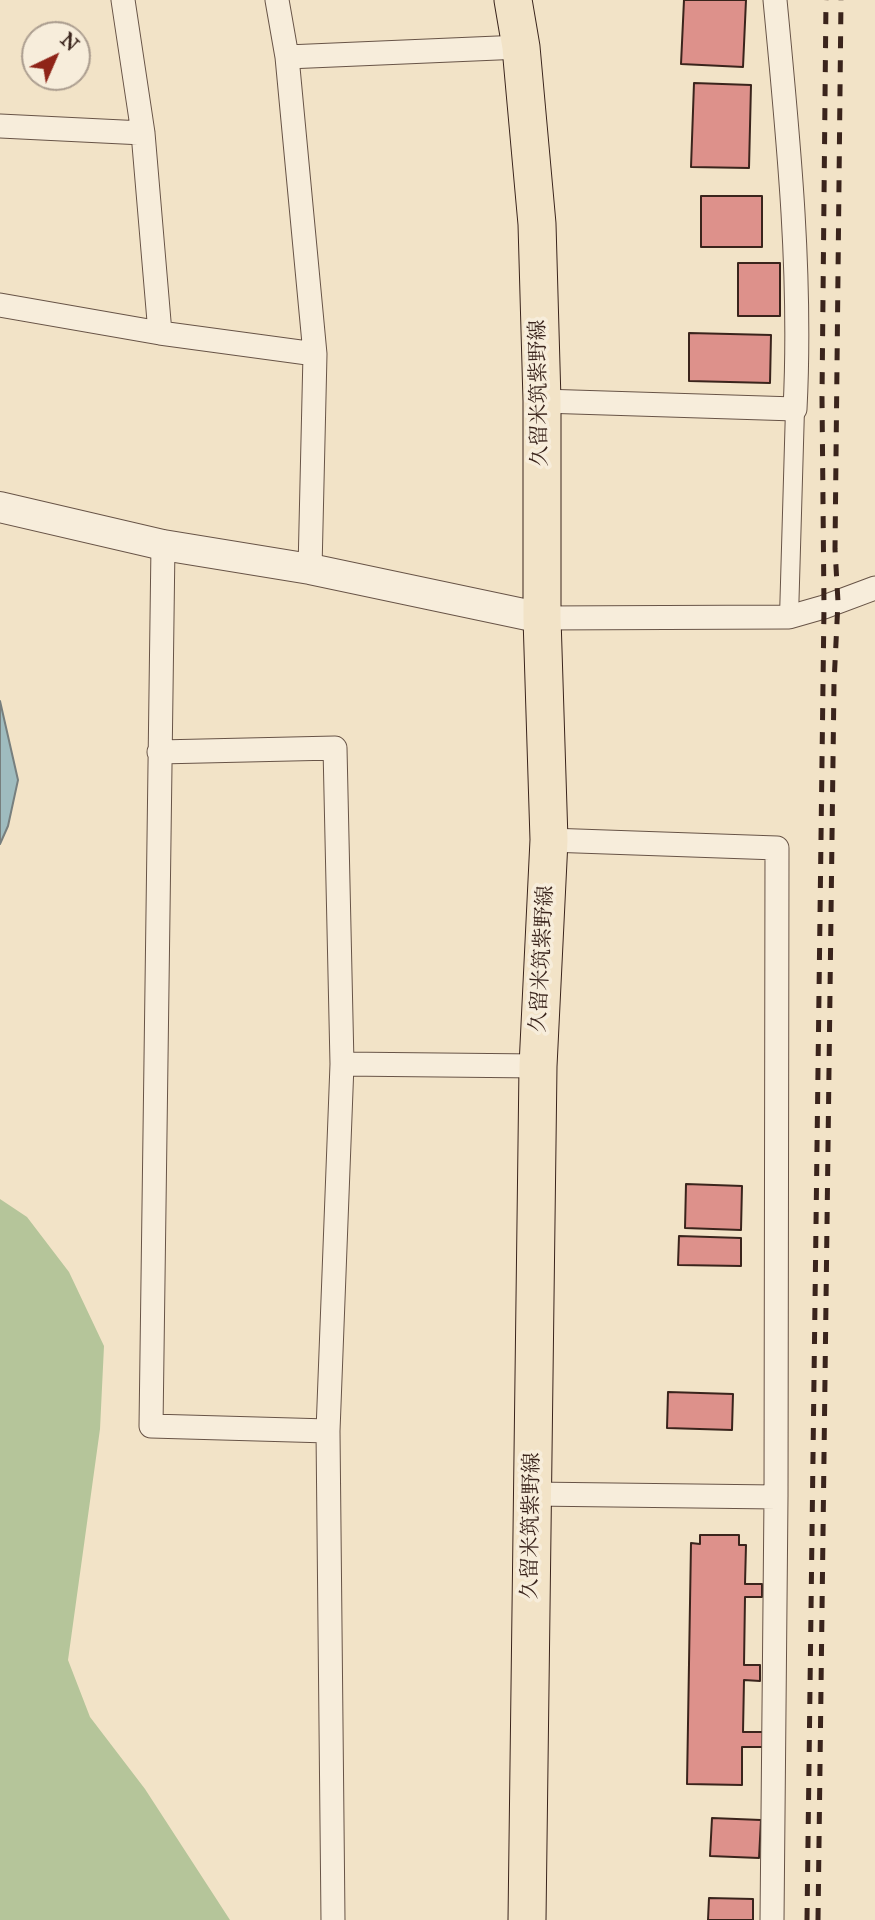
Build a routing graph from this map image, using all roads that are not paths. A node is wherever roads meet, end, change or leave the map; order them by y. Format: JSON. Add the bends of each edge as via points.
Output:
{"nodes":[{"id":1,"x":123,"y":0,"type":"edge"},
{"id":2,"x":277,"y":0,"type":"edge"},
{"id":3,"x":513,"y":0,"type":"edge"},
{"id":4,"x":775,"y":0,"type":"edge"},
{"id":5,"x":521,"y":47,"type":"junction"},
{"id":6,"x":287,"y":57,"type":"junction"},
{"id":7,"x":0,"y":126,"type":"edge"},
{"id":8,"x":143,"y":133,"type":"junction"},
{"id":9,"x":0,"y":305,"type":"edge"},
{"id":10,"x":160,"y":334,"type":"junction"},
{"id":11,"x":315,"y":354,"type":"junction"},
{"id":12,"x":542,"y":401,"type":"junction"},
{"id":13,"x":795,"y":409,"type":"junction"},
{"id":14,"x":0,"y":507,"type":"edge"},
{"id":15,"x":163,"y":545,"type":"junction"},
{"id":16,"x":310,"y":569,"type":"junction"},
{"id":17,"x":875,"y":588,"type":"edge"},
{"id":18,"x":789,"y":617,"type":"junction"},
{"id":19,"x":542,"y":618,"type":"junction"},
{"id":20,"x":159,"y":752,"type":"junction"},
{"id":21,"x":549,"y":840,"type":"junction"},
{"id":22,"x":342,"y":1064,"type":"junction"},
{"id":23,"x":538,"y":1066,"type":"junction"},
{"id":24,"x":328,"y":1431,"type":"junction"},
{"id":25,"x":532,"y":1494,"type":"junction"},
{"id":26,"x":776,"y":1497,"type":"junction"},
{"id":27,"x":333,"y":1920,"type":"edge"},
{"id":28,"x":527,"y":1920,"type":"edge"},
{"id":29,"x":772,"y":1920,"type":"edge"}],
"edges":[{"from":1,"to":8,"type":"street"},
{"from":2,"to":6,"type":"street"},
{"from":3,"to":5,"type":"main road","name":"久留米筑紫野線"},
{"from":4,"to":13,"type":"street","via":[[792,184]]},
{"from":5,"to":6,"type":"street"},
{"from":5,"to":12,"type":"main road","name":"久留米筑紫野線","via":[[537,224]]},
{"from":6,"to":11,"type":"street"},
{"from":7,"to":8,"type":"street"},
{"from":8,"to":10,"type":"street"},
{"from":9,"to":10,"type":"street"},
{"from":10,"to":11,"type":"street"},
{"from":11,"to":16,"type":"street"},
{"from":12,"to":13,"type":"street"},
{"from":12,"to":19,"type":"main road","name":"久留米筑紫野線"},
{"from":13,"to":18,"type":"street"},
{"from":14,"to":15,"type":"street"},
{"from":15,"to":16,"type":"street"},
{"from":15,"to":20,"type":"street"},
{"from":16,"to":19,"type":"street"},
{"from":17,"to":18,"type":"street"},
{"from":18,"to":19,"type":"street"},
{"from":19,"to":21,"type":"main road","name":"久留米筑紫野線"},
{"from":20,"to":22,"type":"street","via":[[335,748]]},
{"from":20,"to":24,"type":"street","via":[[151,1426]]},
{"from":21,"to":23,"type":"main road","name":"久留米筑紫野線"},
{"from":21,"to":26,"type":"street","via":[[777,848]]},
{"from":22,"to":23,"type":"street"},
{"from":22,"to":24,"type":"street"},
{"from":23,"to":25,"type":"main road","name":"久留米筑紫野線"},
{"from":24,"to":27,"type":"street"},
{"from":25,"to":26,"type":"street"},
{"from":25,"to":28,"type":"main road","name":"久留米筑紫野線"},
{"from":26,"to":29,"type":"street"}]}
